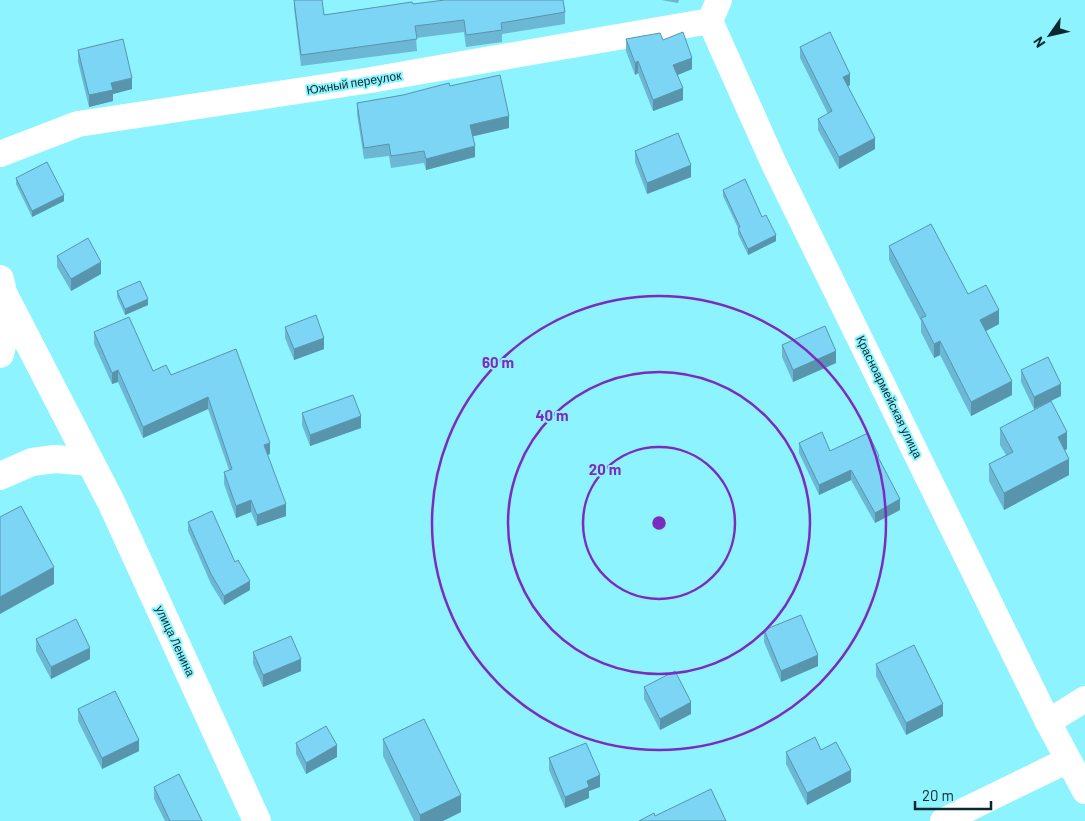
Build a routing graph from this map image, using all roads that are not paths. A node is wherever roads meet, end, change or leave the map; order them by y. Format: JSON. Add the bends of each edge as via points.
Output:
{"nodes":[{"id":1,"x":715,"y":10,"type":"edge"},
{"id":2,"x":0,"y":154,"type":"edge"},
{"id":3,"x":2,"y":287,"type":"edge"},
{"id":4,"x":0,"y":354,"type":"edge"},
{"id":5,"x":90,"y":462,"type":"junction"},
{"id":6,"x":0,"y":476,"type":"edge"},
{"id":7,"x":1085,"y":699,"type":"edge"},
{"id":8,"x":1048,"y":722,"type":"junction"},
{"id":9,"x":1068,"y":760,"type":"junction"},
{"id":10,"x":1085,"y":790,"type":"edge"},
{"id":11,"x":257,"y":821,"type":"edge"},
{"id":12,"x":943,"y":821,"type":"edge"}],
"edges":[{"from":1,"to":2,"type":"street","name":"Южный переулок","via":[[371,80],[78,124]]},
{"from":1,"to":8,"type":"street","name":"Красноармейская улица","via":[[774,164]]},
{"from":3,"to":4,"type":"street","via":[[4,340]]},
{"from":3,"to":5,"type":"street","name":"улица Ленина"},
{"from":5,"to":6,"type":"street","via":[[55,459],[32,462]]},
{"from":5,"to":11,"type":"street","name":"улица Ленина"},
{"from":7,"to":8,"type":"street"},
{"from":8,"to":9,"type":"street","name":"Красноармейская улица"},
{"from":9,"to":10,"type":"street","name":"Красноармейская улица"},
{"from":9,"to":12,"type":"street"}]}
